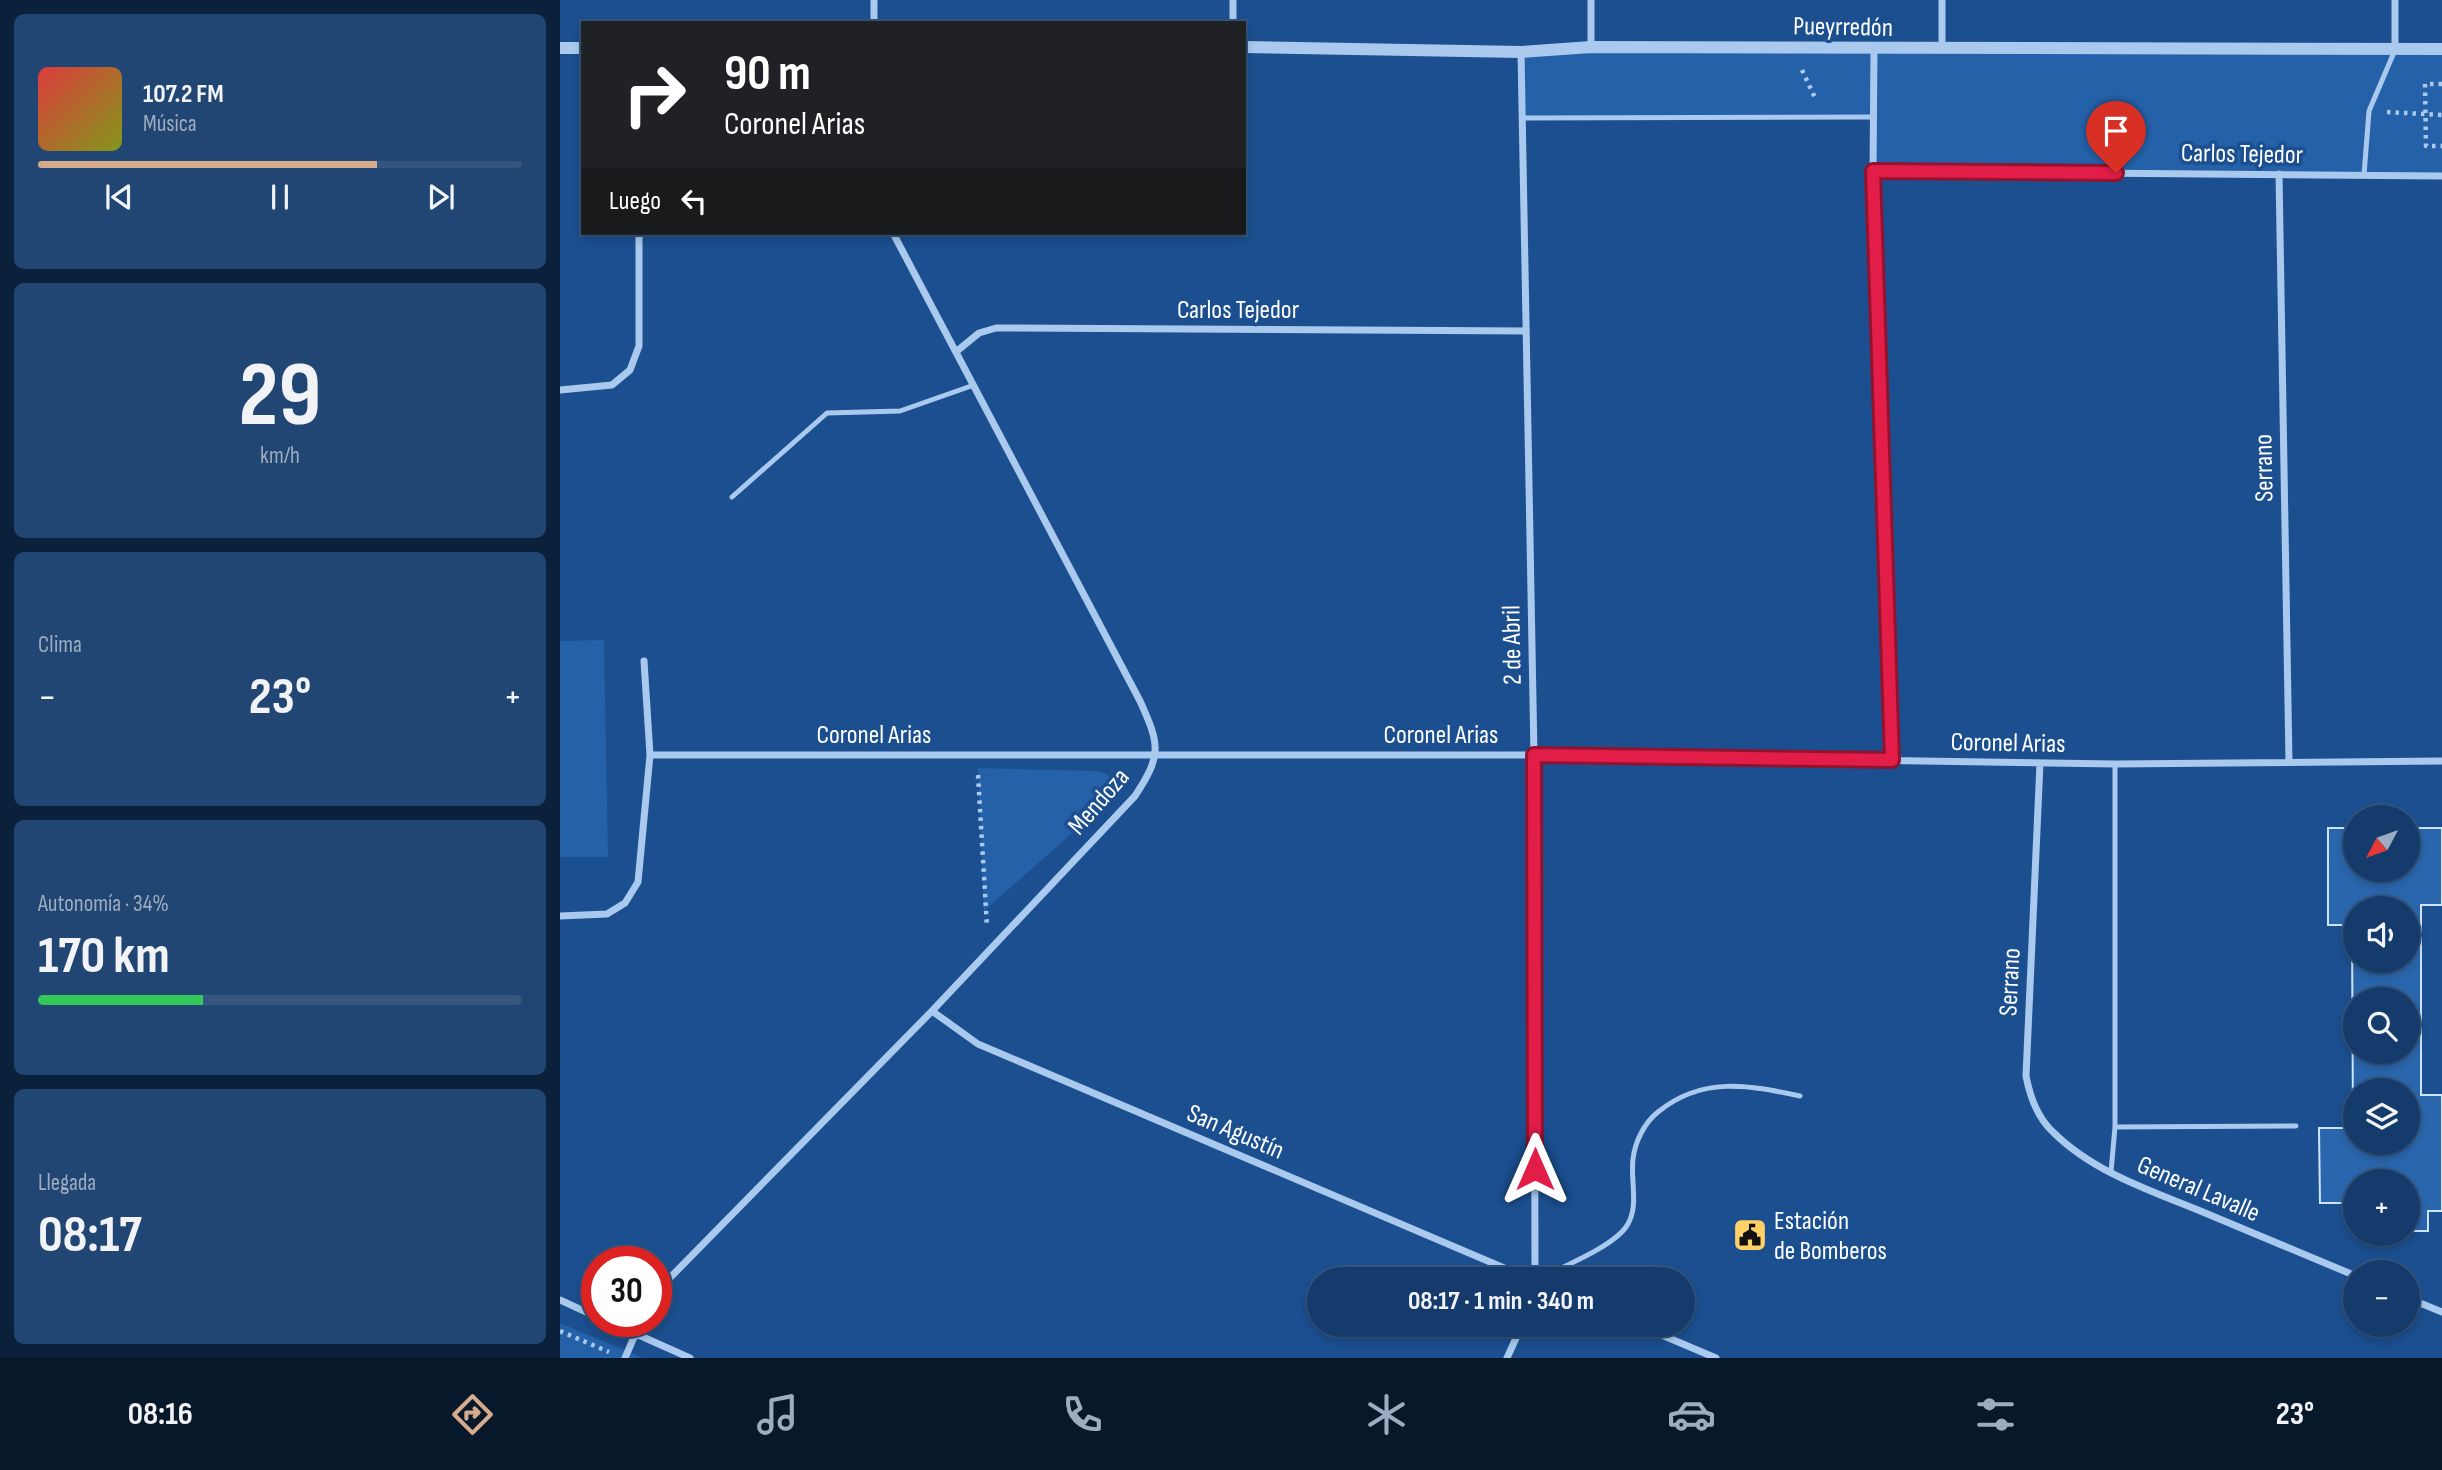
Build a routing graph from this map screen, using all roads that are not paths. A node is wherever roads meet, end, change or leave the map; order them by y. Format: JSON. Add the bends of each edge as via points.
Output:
{"nodes":[{"id":1,"x":874,"y":0,"type":"edge"},
{"id":2,"x":1233,"y":0,"type":"edge"},
{"id":3,"x":1591,"y":0,"type":"edge"},
{"id":4,"x":1942,"y":0,"type":"edge"},
{"id":5,"x":2395,"y":0,"type":"edge"},
{"id":6,"x":874,"y":21,"type":"edge"},
{"id":7,"x":1233,"y":21,"type":"edge"},
{"id":8,"x":1246,"y":47,"type":"edge"},
{"id":9,"x":1591,"y":47,"type":"junction"},
{"id":10,"x":560,"y":48,"type":"edge"},
{"id":11,"x":581,"y":48,"type":"edge"},
{"id":12,"x":1942,"y":49,"type":"junction"},
{"id":13,"x":2442,"y":49,"type":"edge"},
{"id":14,"x":1874,"y":50,"type":"junction"},
{"id":15,"x":2395,"y":50,"type":"junction"},
{"id":16,"x":1521,"y":51,"type":"junction"},
{"id":17,"x":1873,"y":117,"type":"junction"},
{"id":18,"x":1524,"y":118,"type":"junction"},
{"id":19,"x":1873,"y":171,"type":"junction"},
{"id":20,"x":2278,"y":174,"type":"junction"},
{"id":21,"x":2364,"y":175,"type":"junction"},
{"id":22,"x":2442,"y":176,"type":"edge"},
{"id":23,"x":639,"y":235,"type":"edge"},
{"id":24,"x":894,"y":235,"type":"edge"},
{"id":25,"x":1526,"y":331,"type":"junction"},
{"id":26,"x":957,"y":351,"type":"junction"},
{"id":27,"x":974,"y":385,"type":"junction"},
{"id":28,"x":560,"y":390,"type":"edge"},
{"id":29,"x":732,"y":497,"type":"dead end"},
{"id":30,"x":644,"y":661,"type":"dead end"},
{"id":31,"x":1157,"y":753,"type":"junction"},
{"id":32,"x":650,"y":755,"type":"junction"},
{"id":33,"x":1534,"y":755,"type":"junction"},
{"id":34,"x":1892,"y":760,"type":"junction"},
{"id":35,"x":2442,"y":761,"type":"edge"},
{"id":36,"x":2289,"y":762,"type":"junction"},
{"id":37,"x":2040,"y":764,"type":"junction"},
{"id":38,"x":2115,"y":764,"type":"junction"},
{"id":39,"x":560,"y":916,"type":"edge"},
{"id":40,"x":932,"y":1011,"type":"junction"},
{"id":41,"x":1800,"y":1096,"type":"dead end"},
{"id":42,"x":2039,"y":1116,"type":"joint"},
{"id":43,"x":2296,"y":1126,"type":"dead end"},
{"id":44,"x":2115,"y":1127,"type":"junction"},
{"id":45,"x":2111,"y":1172,"type":"junction"},
{"id":46,"x":1507,"y":1267,"type":"edge"},
{"id":47,"x":1535,"y":1267,"type":"edge"},
{"id":48,"x":1558,"y":1267,"type":"edge"},
{"id":49,"x":2343,"y":1270,"type":"edge"},
{"id":50,"x":672,"y":1276,"type":"edge"},
{"id":51,"x":560,"y":1300,"type":"edge"},
{"id":52,"x":2420,"y":1303,"type":"edge"},
{"id":53,"x":581,"y":1310,"type":"edge"},
{"id":54,"x":2442,"y":1312,"type":"edge"},
{"id":55,"x":634,"y":1337,"type":"edge"},
{"id":56,"x":642,"y":1337,"type":"edge"},
{"id":57,"x":1517,"y":1337,"type":"edge"},
{"id":58,"x":1666,"y":1337,"type":"edge"},
{"id":59,"x":625,"y":1358,"type":"edge"},
{"id":60,"x":690,"y":1358,"type":"edge"},
{"id":61,"x":1507,"y":1358,"type":"edge"},
{"id":62,"x":1716,"y":1358,"type":"edge"}],
"edges":[{"from":1,"to":6,"type":"street"},
{"from":2,"to":7,"type":"street"},
{"from":3,"to":9,"type":"street"},
{"from":4,"to":12,"type":"street"},
{"from":5,"to":15,"type":"street"},
{"from":8,"to":16,"type":"street","name":"Pueyrredón"},
{"from":9,"to":14,"type":"street","name":"Pueyrredón"},
{"from":9,"to":16,"type":"street","name":"Pueyrredón"},
{"from":10,"to":11,"type":"street"},
{"from":12,"to":14,"type":"street","name":"Pueyrredón"},
{"from":12,"to":15,"type":"street","name":"Pueyrredón"},
{"from":13,"to":15,"type":"street","name":"Pueyrredón"},
{"from":14,"to":17,"type":"street"},
{"from":15,"to":21,"type":"lane","via":[[2369,111]]},
{"from":16,"to":18,"type":"street","name":"2 de Abril"},
{"from":17,"to":18,"type":"lane"},
{"from":17,"to":19,"type":"street"},
{"from":18,"to":25,"type":"street","name":"2 de Abril"},
{"from":19,"to":20,"type":"street","name":"Carlos Tejedor"},
{"from":19,"to":34,"type":"street"},
{"from":20,"to":21,"type":"street","name":"Carlos Tejedor"},
{"from":20,"to":36,"type":"street","name":"Serrano"},
{"from":21,"to":22,"type":"street","name":"Carlos Tejedor"},
{"from":23,"to":28,"type":"street","via":[[639,346],[630,370],[612,386]]},
{"from":24,"to":26,"type":"street","name":"Mendoza"},
{"from":25,"to":26,"type":"street","name":"Carlos Tejedor","via":[[996,328],[979,333]]},
{"from":25,"to":33,"type":"street","name":"2 de Abril"},
{"from":26,"to":27,"type":"street","name":"Mendoza"},
{"from":27,"to":29,"type":"lane","via":[[900,411],[827,414]]},
{"from":27,"to":31,"type":"street","name":"Mendoza","via":[[1140,701]]},
{"from":30,"to":32,"type":"street"},
{"from":31,"to":32,"type":"street","name":"Coronel Arias"},
{"from":31,"to":33,"type":"street","name":"Coronel Arias"},
{"from":31,"to":40,"type":"street","name":"Mendoza","via":[[1135,796]]},
{"from":32,"to":39,"type":"street","via":[[638,883],[625,903],[607,914]]},
{"from":33,"to":34,"type":"street","name":"Coronel Arias"},
{"from":33,"to":47,"type":"street","name":"2 de Abril"},
{"from":34,"to":37,"type":"street","name":"Coronel Arias"},
{"from":35,"to":36,"type":"street","name":"Coronel Arias"},
{"from":36,"to":38,"type":"street","name":"Coronel Arias"},
{"from":37,"to":38,"type":"street","name":"Coronel Arias"},
{"from":37,"to":42,"type":"street","name":"Serrano","via":[[2026,1076]]},
{"from":38,"to":44,"type":"lane"},
{"from":40,"to":46,"type":"street","name":"San Agustín","via":[[978,1044]]},
{"from":40,"to":50,"type":"street","name":"Mendoza"},
{"from":41,"to":48,"type":"lane","via":[[1727,1085],[1695,1090],[1673,1100],[1651,1118],[1639,1136],[1633,1157],[1633,1205],[1625,1229]]},
{"from":42,"to":45,"type":"street","name":"General Lavalle","via":[[2077,1152]]},
{"from":43,"to":44,"type":"lane"},
{"from":44,"to":45,"type":"lane"},
{"from":45,"to":49,"type":"street","name":"General Lavalle"},
{"from":51,"to":53,"type":"street"},
{"from":52,"to":54,"type":"street"},
{"from":55,"to":59,"type":"street"},
{"from":56,"to":60,"type":"street"},
{"from":57,"to":61,"type":"street"},
{"from":58,"to":62,"type":"street"}]}
